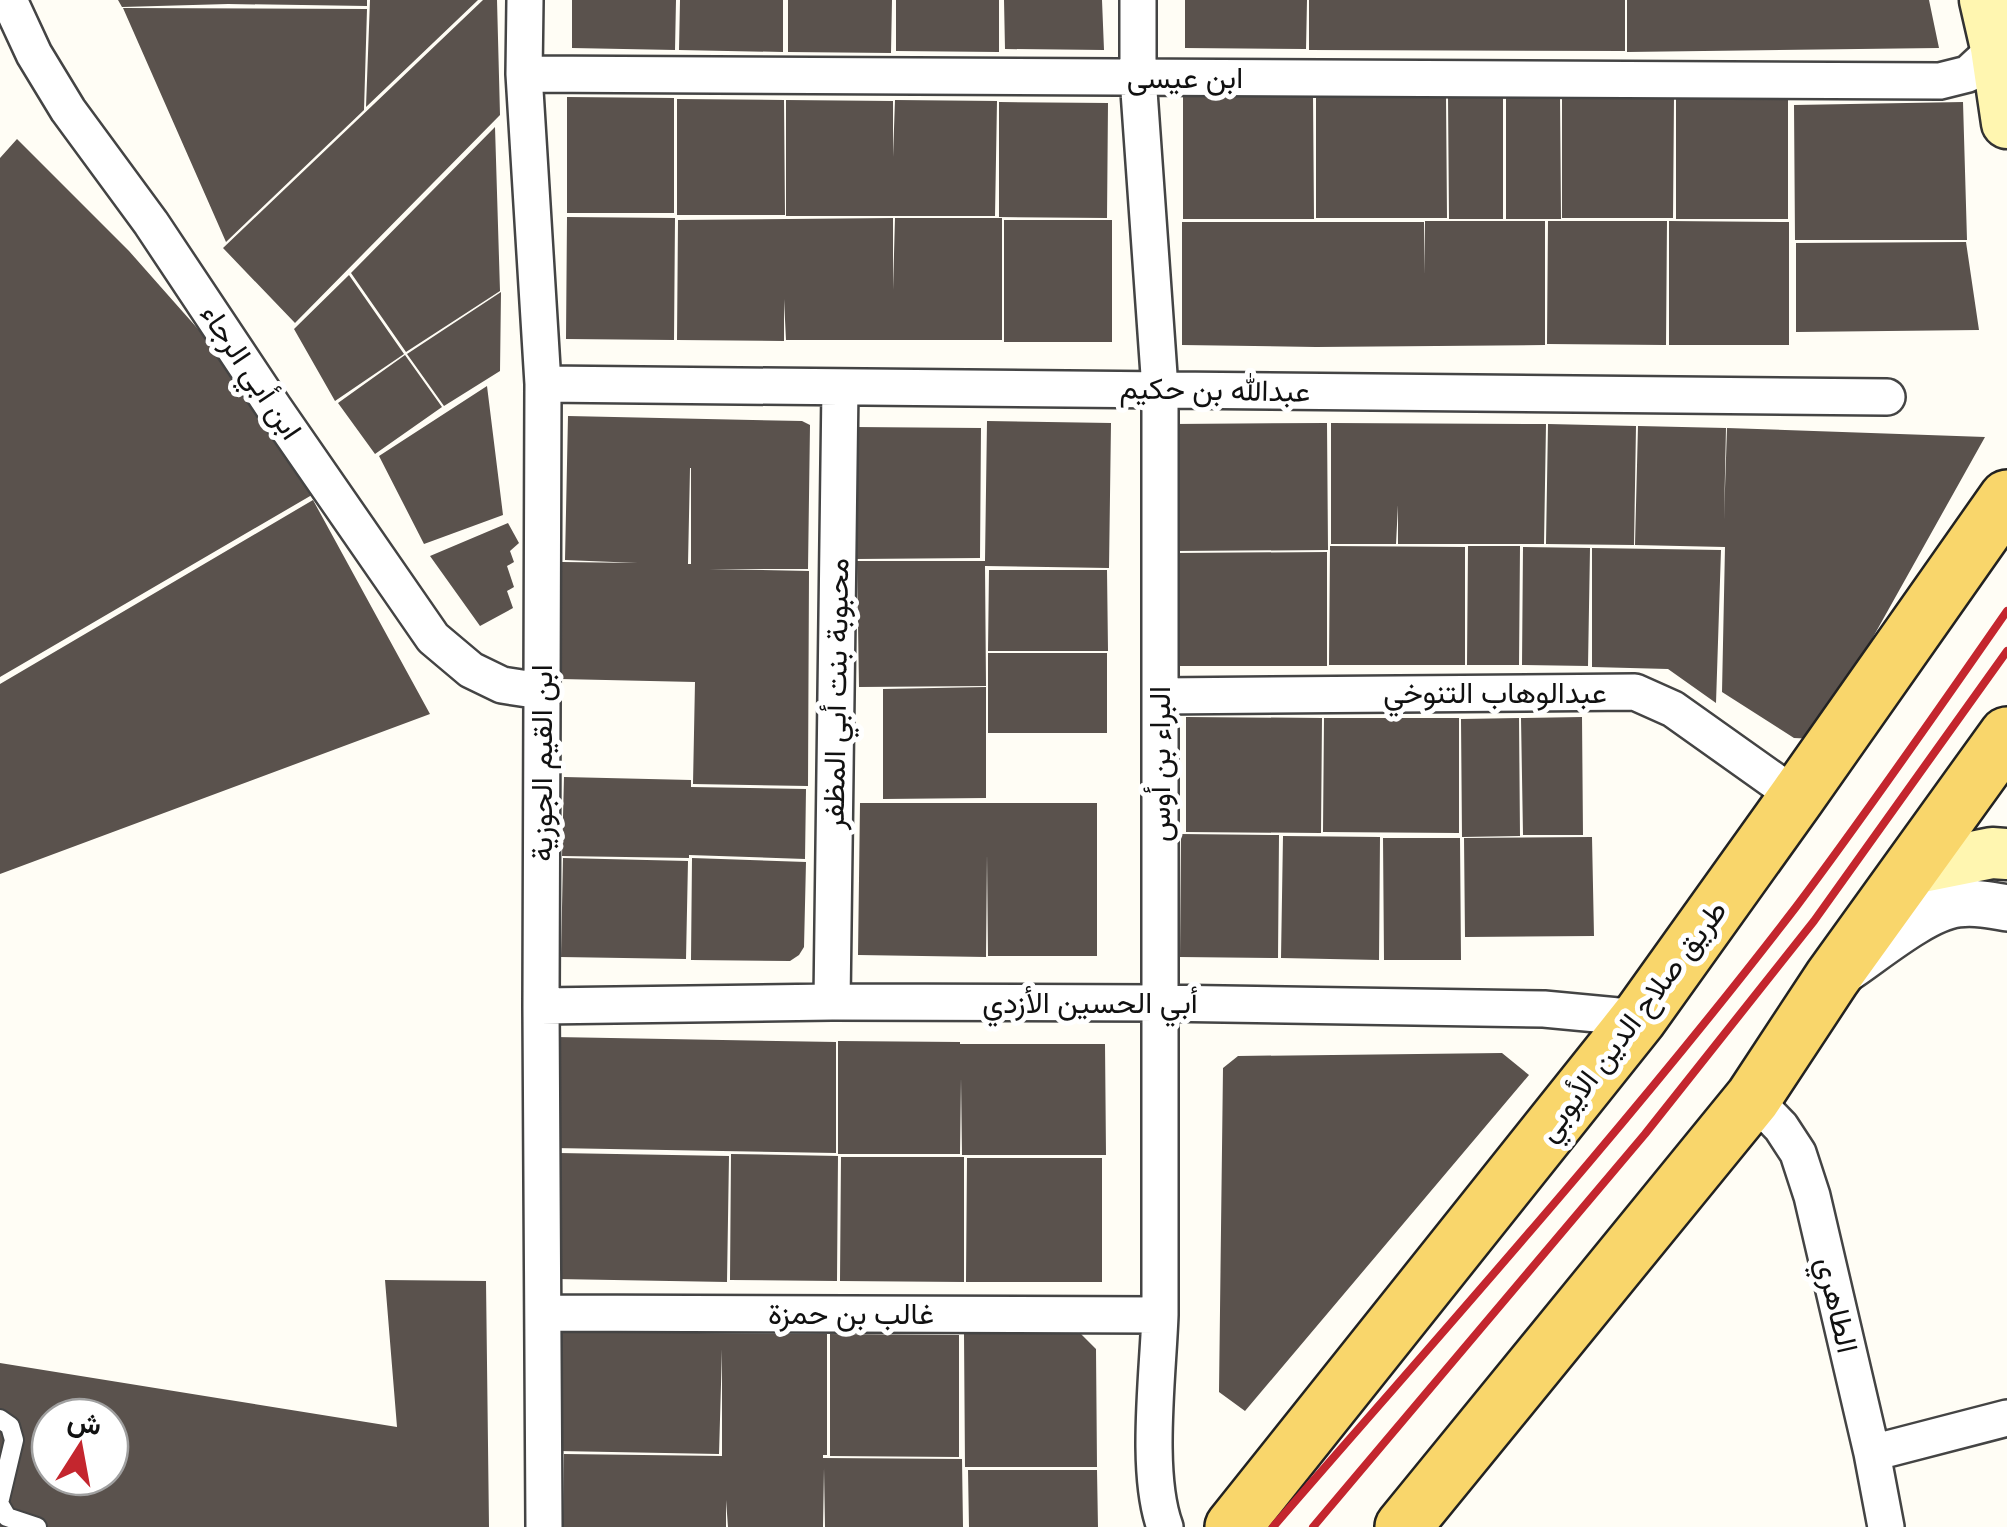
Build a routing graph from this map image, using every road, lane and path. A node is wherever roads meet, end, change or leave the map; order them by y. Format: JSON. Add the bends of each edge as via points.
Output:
{"nodes":[{"id":1,"x":8,"y":0,"type":"edge"},
{"id":2,"x":524,"y":0,"type":"edge"},
{"id":3,"x":1138,"y":0,"type":"edge"},
{"id":4,"x":1990,"y":24,"type":"edge"},
{"id":5,"x":524,"y":74,"type":"junction"},
{"id":6,"x":1138,"y":78,"type":"junction"},
{"id":7,"x":2007,"y":123,"type":"edge"},
{"id":8,"x":543,"y":384,"type":"junction"},
{"id":9,"x":840,"y":387,"type":"junction"},
{"id":10,"x":1160,"y":390,"type":"junction"},
{"id":11,"x":1887,"y":397,"type":"dead end"},
{"id":12,"x":2007,"y":498,"type":"edge"},
{"id":13,"x":542,"y":690,"type":"junction"},
{"id":14,"x":1160,"y":696,"type":"junction"},
{"id":15,"x":2007,"y":735,"type":"edge"},
{"id":16,"x":1797,"y":798,"type":"junction"},
{"id":17,"x":2007,"y":854,"type":"edge"},
{"id":18,"x":1912,"y":869,"type":"junction"},
{"id":19,"x":2007,"y":908,"type":"edge"},
{"id":20,"x":1832,"y":978,"type":"junction"},
{"id":21,"x":832,"y":1002,"type":"junction"},
{"id":22,"x":1159,"y":1003,"type":"junction"},
{"id":23,"x":542,"y":1006,"type":"junction"},
{"id":24,"x":1639,"y":1018,"type":"junction"},
{"id":25,"x":1753,"y":1098,"type":"junction"},
{"id":26,"x":542,"y":1313,"type":"junction"},
{"id":27,"x":1160,"y":1315,"type":"junction"},
{"id":28,"x":2007,"y":1418,"type":"edge"},
{"id":29,"x":0,"y":1419,"type":"edge"},
{"id":30,"x":1872,"y":1453,"type":"junction"},
{"id":31,"x":1,"y":1494,"type":"edge"},
{"id":32,"x":1879,"y":1522,"type":"edge"},
{"id":33,"x":37,"y":1527,"type":"edge"},
{"id":34,"x":544,"y":1527,"type":"edge"},
{"id":35,"x":1166,"y":1527,"type":"edge"},
{"id":36,"x":1234,"y":1527,"type":"edge"},
{"id":37,"x":1403,"y":1527,"type":"edge"}],
"edges":[{"from":1,"to":13,"type":"street","name":"ابن أبي الرجاء","via":[[68,110],[433,638],[502,685]]},
{"from":2,"to":5,"type":"street","name":"ابن القيم الجوزية"},
{"from":3,"to":6,"type":"street","name":"البراء بن أوس"},
{"from":4,"to":6,"type":"street","name":"ابن عيسى","via":[[1968,74],[1940,81]]},
{"from":4,"to":7,"type":"main road"},
{"from":5,"to":6,"type":"street","name":"ابن عيسى"},
{"from":5,"to":8,"type":"street","name":"ابن القيم الجوزية"},
{"from":6,"to":10,"type":"street","name":"البراء بن أوس"},
{"from":8,"to":9,"type":"street","name":"عبدالله بن حكيم"},
{"from":8,"to":13,"type":"street","name":"ابن القيم الجوزية"},
{"from":9,"to":10,"type":"street","name":"عبدالله بن حكيم"},
{"from":9,"to":21,"type":"street","name":"محبوبة بنت أبي المظفر"},
{"from":10,"to":11,"type":"street","name":"عبدالله بن حكيم"},
{"from":10,"to":14,"type":"street","name":"البراء بن أوس"},
{"from":12,"to":16,"type":"main road","name":"طريق صلاح الدين الأيوبي"},
{"from":13,"to":23,"type":"street","name":"ابن القيم الجوزية"},
{"from":14,"to":16,"type":"street","name":"عبدالوهاب التنوخي","via":[[1635,692],[1672,709]]},
{"from":14,"to":22,"type":"street","name":"البراء بن أوس"},
{"from":15,"to":18,"type":"main road"},
{"from":16,"to":24,"type":"main road","name":"طريق صلاح الدين الأيوبي"},
{"from":17,"to":18,"type":"main road"},
{"from":18,"to":20,"type":"main road"},
{"from":19,"to":20,"type":"street","via":[[1981,903],[1940,909]]},
{"from":20,"to":25,"type":"main road"},
{"from":21,"to":22,"type":"street","name":"أبي الحسين الأزدي"},
{"from":21,"to":23,"type":"street","name":"أبي الحسين الأزدي"},
{"from":22,"to":24,"type":"street","name":"أبي الحسين الأزدي","via":[[1544,1009]]},
{"from":22,"to":27,"type":"street","name":"البراء بن أوس"},
{"from":23,"to":26,"type":"street","name":"ابن القيم الجوزية"},
{"from":24,"to":36,"type":"main road","name":"طريق صلاح الدين الأيوبي"},
{"from":25,"to":30,"type":"street","name":"الطاهري","via":[[1798,1152]]},
{"from":25,"to":37,"type":"main road"},
{"from":26,"to":27,"type":"street","name":"غالب بن حمزة"},
{"from":26,"to":34,"type":"street","name":"ابن القيم الجوزية"},
{"from":27,"to":35,"type":"street","name":"البراء بن أوس","via":[[1155,1438],[1158,1509]]},
{"from":28,"to":30,"type":"street"},
{"from":29,"to":31,"type":"lane","via":[[14,1440]]},
{"from":30,"to":32,"type":"street","name":"الطاهري"},
{"from":31,"to":33,"type":"lane","via":[[7,1516]]}]}
